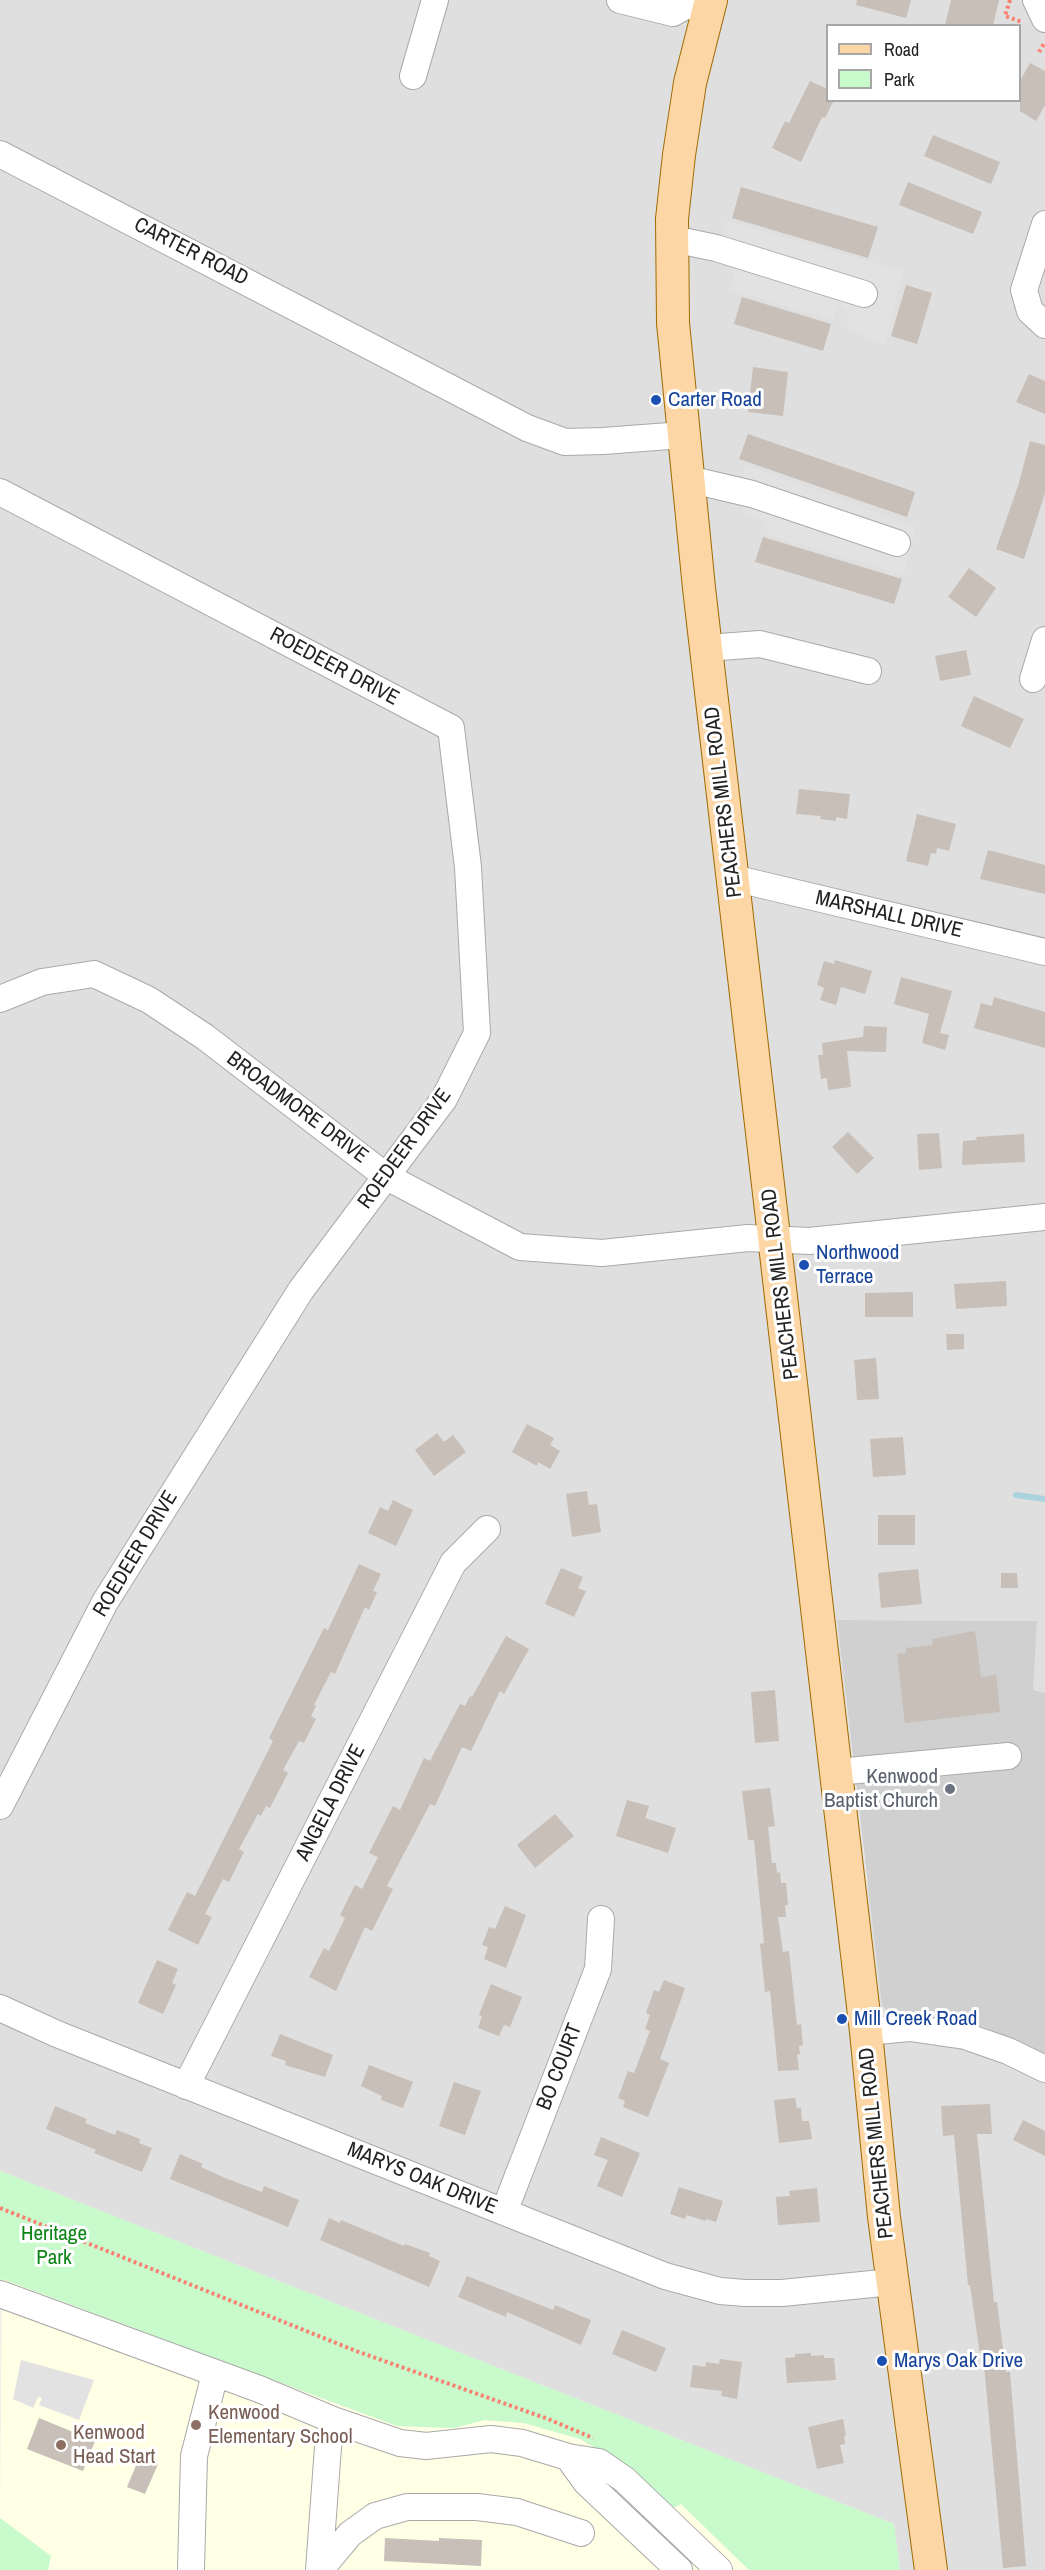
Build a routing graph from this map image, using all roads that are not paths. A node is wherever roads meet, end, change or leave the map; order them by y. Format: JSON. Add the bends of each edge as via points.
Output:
{"nodes":[{"id":1,"x":435,"y":0,"type":"edge"},
{"id":2,"x":620,"y":0,"type":"edge"},
{"id":3,"x":1036,"y":0,"type":"edge"},
{"id":4,"x":698,"y":4,"type":"edge"},
{"id":5,"x":1045,"y":19,"type":"edge"},
{"id":6,"x":412,"y":76,"type":"dead end"},
{"id":7,"x":0,"y":154,"type":"edge"},
{"id":8,"x":1045,"y":224,"type":"edge"},
{"id":9,"x":673,"y":239,"type":"junction"},
{"id":10,"x":864,"y":294,"type":"dead end"},
{"id":11,"x":1045,"y":325,"type":"edge"},
{"id":12,"x":683,"y":435,"type":"junction"},
{"id":13,"x":688,"y":479,"type":"junction"},
{"id":14,"x":0,"y":492,"type":"edge"},
{"id":15,"x":897,"y":543,"type":"dead end"},
{"id":16,"x":1045,"y":640,"type":"edge"},
{"id":17,"x":707,"y":648,"type":"junction"},
{"id":18,"x":868,"y":671,"type":"dead end"},
{"id":19,"x":1033,"y":679,"type":"dead end"},
{"id":20,"x":733,"y":878,"type":"junction"},
{"id":21,"x":1045,"y":952,"type":"edge"},
{"id":22,"x":0,"y":999,"type":"edge"},
{"id":23,"x":387,"y":1177,"type":"junction"},
{"id":24,"x":1045,"y":1217,"type":"edge"},
{"id":25,"x":777,"y":1241,"type":"junction"},
{"id":26,"x":487,"y":1529,"type":"dead end"},
{"id":27,"x":1008,"y":1756,"type":"dead end"},
{"id":28,"x":837,"y":1772,"type":"junction"},
{"id":29,"x":7,"y":1775,"type":"edge"},
{"id":30,"x":0,"y":1806,"type":"edge"},
{"id":31,"x":601,"y":1919,"type":"dead end"},
{"id":32,"x":0,"y":2008,"type":"edge"},
{"id":33,"x":866,"y":2032,"type":"junction"},
{"id":34,"x":1045,"y":2069,"type":"edge"},
{"id":35,"x":186,"y":2086,"type":"junction"},
{"id":36,"x":504,"y":2212,"type":"junction"},
{"id":37,"x":892,"y":2282,"type":"junction"},
{"id":38,"x":0,"y":2294,"type":"edge"},
{"id":39,"x":215,"y":2374,"type":"junction"},
{"id":40,"x":333,"y":2420,"type":"junction"},
{"id":41,"x":568,"y":2457,"type":"junction"},
{"id":42,"x":581,"y":2532,"type":"dead end"},
{"id":43,"x":191,"y":2570,"type":"edge"},
{"id":44,"x":319,"y":2570,"type":"edge"},
{"id":45,"x":680,"y":2570,"type":"edge"},
{"id":46,"x":719,"y":2570,"type":"edge"},
{"id":47,"x":931,"y":2570,"type":"edge"}],
"edges":[{"from":1,"to":6,"type":"street"},
{"from":2,"to":4,"type":"street","via":[[674,13]]},
{"from":3,"to":5,"type":"street"},
{"from":4,"to":9,"type":"main road","name":"PEACHERS MILL ROAD","via":[[679,154]]},
{"from":7,"to":12,"type":"street","name":"CARTER ROAD","via":[[527,428],[565,442]]},
{"from":8,"to":11,"type":"street","via":[[1024,290],[1030,311]]},
{"from":9,"to":10,"type":"street","via":[[716,248]]},
{"from":9,"to":12,"type":"main road","name":"PEACHERS MILL ROAD","via":[[673,323]]},
{"from":12,"to":13,"type":"main road","name":"PEACHERS MILL ROAD"},
{"from":13,"to":15,"type":"street","via":[[752,494]]},
{"from":13,"to":17,"type":"main road","name":"PEACHERS MILL ROAD"},
{"from":14,"to":23,"type":"street","name":"ROEDEER DRIVE","via":[[451,729],[468,867],[477,1033],[444,1099]]},
{"from":16,"to":19,"type":"street"},
{"from":17,"to":18,"type":"street","via":[[760,644]]},
{"from":17,"to":20,"type":"main road","name":"PEACHERS MILL ROAD"},
{"from":20,"to":21,"type":"street","name":"MARSHALL DRIVE"},
{"from":20,"to":25,"type":"main road","name":"PEACHERS MILL ROAD"},
{"from":22,"to":23,"type":"street","name":"BROADMORE DRIVE","via":[[42,982],[94,974],[149,1000],[205,1037]]},
{"from":23,"to":25,"type":"street","name":"BROADMORE DRIVE","via":[[520,1247],[602,1253],[748,1239]]},
{"from":23,"to":29,"type":"street","name":"ROEDEER DRIVE","via":[[301,1290],[105,1602]]},
{"from":24,"to":25,"type":"street"},
{"from":25,"to":28,"type":"main road","name":"PEACHERS MILL ROAD"},
{"from":26,"to":35,"type":"street","name":"ANGELA DRIVE","via":[[453,1563]]},
{"from":27,"to":28,"type":"street"},
{"from":28,"to":33,"type":"main road","name":"PEACHERS MILL ROAD"},
{"from":29,"to":30,"type":"street","name":"ROEDEER DRIVE"},
{"from":31,"to":36,"type":"street","name":"BO COURT","via":[[598,1969]]},
{"from":32,"to":35,"type":"street","name":"MARYS OAK DRIVE"},
{"from":33,"to":34,"type":"street","via":[[910,2028],[965,2036],[1008,2050]]},
{"from":33,"to":37,"type":"main road","name":"PEACHERS MILL ROAD"},
{"from":35,"to":36,"type":"street","name":"MARYS OAK DRIVE"},
{"from":36,"to":37,"type":"street","name":"MARYS OAK DRIVE","via":[[665,2276],[720,2291],[782,2293]]},
{"from":37,"to":47,"type":"main road","name":"PEACHERS MILL ROAD"},
{"from":38,"to":39,"type":"street"},
{"from":39,"to":40,"type":"street"},
{"from":39,"to":43,"type":"street","via":[[194,2456]]},
{"from":40,"to":41,"type":"street","via":[[400,2443],[426,2446],[491,2439],[522,2443]]},
{"from":40,"to":44,"type":"street"},
{"from":41,"to":45,"type":"street","via":[[586,2482]]},
{"from":41,"to":46,"type":"street","via":[[599,2462],[625,2480]]},
{"from":42,"to":44,"type":"street","via":[[517,2512],[477,2507],[407,2507],[375,2516],[350,2534]]}]}
